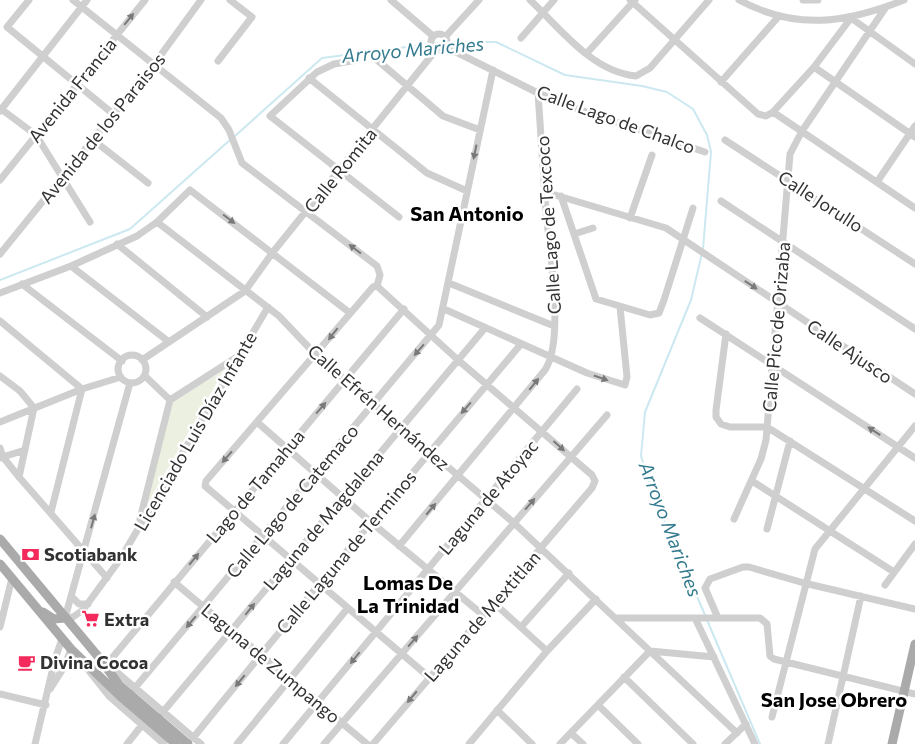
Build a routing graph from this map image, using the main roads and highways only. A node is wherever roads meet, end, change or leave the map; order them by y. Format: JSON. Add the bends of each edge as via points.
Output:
{"nodes":[{"id":1,"x":0,"y":539,"type":"edge"},
{"id":2,"x":0,"y":564,"type":"edge"},
{"id":3,"x":34,"y":605,"type":"junction"},
{"id":4,"x":66,"y":618,"type":"junction"},
{"id":5,"x":915,"y":644,"type":"edge"},
{"id":6,"x":74,"y":651,"type":"junction"},
{"id":7,"x":156,"y":738,"type":"road end"},
{"id":8,"x":191,"y":741,"type":"edge"},
{"id":9,"x":174,"y":744,"type":"edge"},
{"id":10,"x":892,"y":744,"type":"edge"}],
"edges":[{"from":1,"to":4,"type":"main road"},
{"from":2,"to":3,"type":"main road"},
{"from":3,"to":4,"type":"main road","via":[[48,616],[59,620]]},
{"from":3,"to":6,"type":"main road"},
{"from":4,"to":6,"type":"main road"},
{"from":4,"to":8,"type":"main road","via":[[133,699]]},
{"from":5,"to":10,"type":"main road"},
{"from":6,"to":9,"type":"main road"},
{"from":7,"to":9,"type":"main road"}]}
